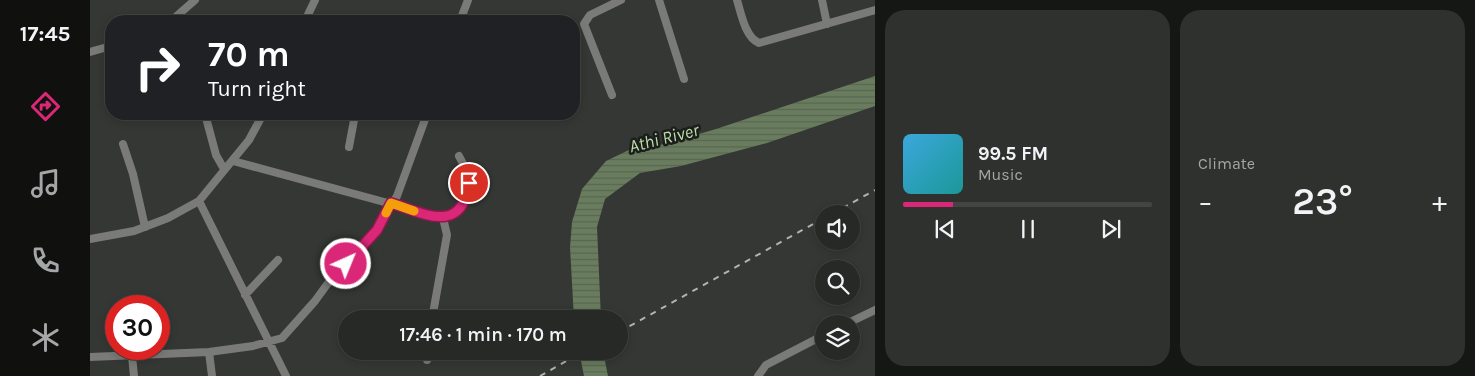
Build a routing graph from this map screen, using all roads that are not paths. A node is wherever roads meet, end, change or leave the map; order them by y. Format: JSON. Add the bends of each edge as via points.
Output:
{"nodes":[{"id":1,"x":195,"y":0,"type":"edge"},
{"id":2,"x":315,"y":0,"type":"edge"},
{"id":3,"x":468,"y":0,"type":"edge"},
{"id":4,"x":621,"y":0,"type":"edge"},
{"id":5,"x":660,"y":0,"type":"edge"},
{"id":6,"x":737,"y":0,"type":"edge"},
{"id":7,"x":822,"y":0,"type":"edge"},
{"id":8,"x":875,"y":10,"type":"edge"},
{"id":9,"x":178,"y":15,"type":"edge"},
{"id":10,"x":308,"y":15,"type":"edge"},
{"id":11,"x":462,"y":15,"type":"edge"},
{"id":12,"x":827,"y":24,"type":"junction"},
{"id":13,"x":105,"y":48,"type":"edge"},
{"id":14,"x":90,"y":52,"type":"edge"},
{"id":15,"x":684,"y":79,"type":"dead end"},
{"id":16,"x":612,"y":95,"type":"dead end"},
{"id":17,"x":207,"y":120,"type":"edge"},
{"id":18,"x":261,"y":120,"type":"edge"},
{"id":19,"x":354,"y":120,"type":"edge"},
{"id":20,"x":425,"y":120,"type":"edge"},
{"id":21,"x":123,"y":144,"type":"dead end"},
{"id":22,"x":349,"y":147,"type":"dead end"},
{"id":23,"x":459,"y":156,"type":"dead end"},
{"id":24,"x":233,"y":161,"type":"junction"},
{"id":25,"x":224,"y":169,"type":"junction"},
{"id":26,"x":199,"y":201,"type":"junction"},
{"id":27,"x":391,"y":203,"type":"junction"},
{"id":28,"x":443,"y":218,"type":"junction"},
{"id":29,"x":145,"y":227,"type":"junction"},
{"id":30,"x":90,"y":239,"type":"edge"},
{"id":31,"x":278,"y":260,"type":"dead end"},
{"id":32,"x":245,"y":295,"type":"junction"},
{"id":33,"x":434,"y":310,"type":"edge"},
{"id":34,"x":875,"y":310,"type":"edge"},
{"id":35,"x":860,"y":317,"type":"edge"},
{"id":36,"x":815,"y":340,"type":"edge"},
{"id":37,"x":270,"y":342,"type":"junction"},
{"id":38,"x":209,"y":352,"type":"junction"},
{"id":39,"x":170,"y":354,"type":"edge"},
{"id":40,"x":90,"y":357,"type":"edge"},
{"id":41,"x":105,"y":357,"type":"edge"},
{"id":42,"x":132,"y":360,"type":"edge"},
{"id":43,"x":134,"y":376,"type":"edge"},
{"id":44,"x":212,"y":376,"type":"edge"},
{"id":45,"x":286,"y":376,"type":"edge"},
{"id":46,"x":758,"y":376,"type":"edge"}],
"edges":[{"from":1,"to":9,"type":"street"},
{"from":2,"to":10,"type":"street"},
{"from":3,"to":11,"type":"street"},
{"from":4,"to":16,"type":"street","via":[[590,15],[584,24]]},
{"from":5,"to":15,"type":"street"},
{"from":6,"to":12,"type":"street","via":[[752,38],[759,43]]},
{"from":7,"to":12,"type":"street"},
{"from":8,"to":12,"type":"street"},
{"from":13,"to":14,"type":"street"},
{"from":17,"to":25,"type":"street","via":[[218,160]]},
{"from":18,"to":24,"type":"street"},
{"from":19,"to":22,"type":"street"},
{"from":20,"to":27,"type":"street","via":[[406,174]]},
{"from":21,"to":29,"type":"street"},
{"from":23,"to":28,"type":"street","via":[[469,183],[466,199],[458,211]]},
{"from":24,"to":25,"type":"street"},
{"from":24,"to":27,"type":"street"},
{"from":25,"to":26,"type":"street"},
{"from":26,"to":29,"type":"street"},
{"from":26,"to":32,"type":"street"},
{"from":27,"to":28,"type":"street"},
{"from":27,"to":37,"type":"street","via":[[370,239],[331,279],[286,334]]},
{"from":28,"to":33,"type":"street","via":[[448,235]]},
{"from":29,"to":30,"type":"street"},
{"from":31,"to":32,"type":"street"},
{"from":32,"to":37,"type":"street"},
{"from":34,"to":35,"type":"street"},
{"from":36,"to":46,"type":"street","via":[[766,365]]},
{"from":37,"to":38,"type":"street"},
{"from":37,"to":45,"type":"street"},
{"from":38,"to":39,"type":"street"},
{"from":38,"to":44,"type":"street"},
{"from":40,"to":41,"type":"street"},
{"from":42,"to":43,"type":"street"}]}
